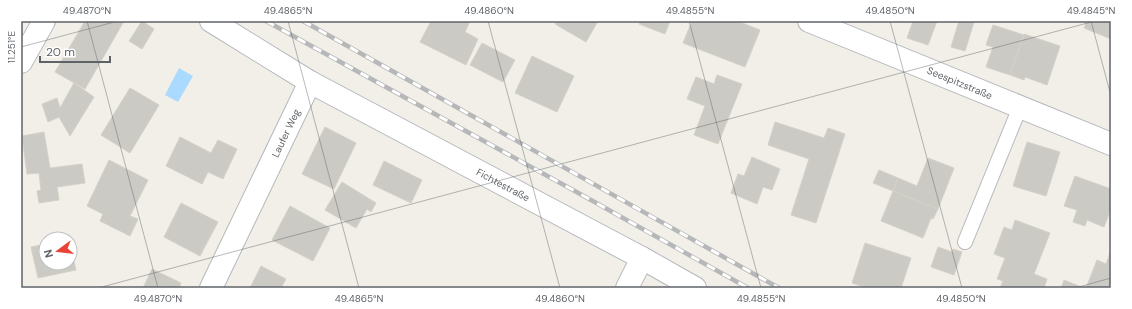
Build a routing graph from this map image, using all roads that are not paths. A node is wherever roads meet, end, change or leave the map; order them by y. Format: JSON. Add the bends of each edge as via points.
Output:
{"nodes":[{"id":1,"x":44,"y":21,"type":"edge"},
{"id":2,"x":211,"y":21,"type":"edge"},
{"id":3,"x":809,"y":21,"type":"edge"},
{"id":4,"x":21,"y":62,"type":"edge"},
{"id":5,"x":310,"y":82,"type":"junction"},
{"id":6,"x":1020,"y":107,"type":"junction"},
{"id":7,"x":1111,"y":144,"type":"edge"},
{"id":8,"x":965,"y":242,"type":"dead end"},
{"id":9,"x":642,"y":258,"type":"junction"},
{"id":10,"x":211,"y":288,"type":"edge"},
{"id":11,"x":626,"y":288,"type":"edge"},
{"id":12,"x":695,"y":288,"type":"edge"}],
"edges":[{"from":1,"to":4,"type":"street"},
{"from":2,"to":5,"type":"street"},
{"from":3,"to":6,"type":"street","name":"Seespitzstraße"},
{"from":5,"to":9,"type":"street","name":"Fichtestraße"},
{"from":5,"to":10,"type":"street","name":"Laufer Weg"},
{"from":6,"to":7,"type":"street","name":"Seespitzstraße"},
{"from":6,"to":8,"type":"lane"},
{"from":9,"to":11,"type":"street"},
{"from":9,"to":12,"type":"street","name":"Fichtestraße"}]}
